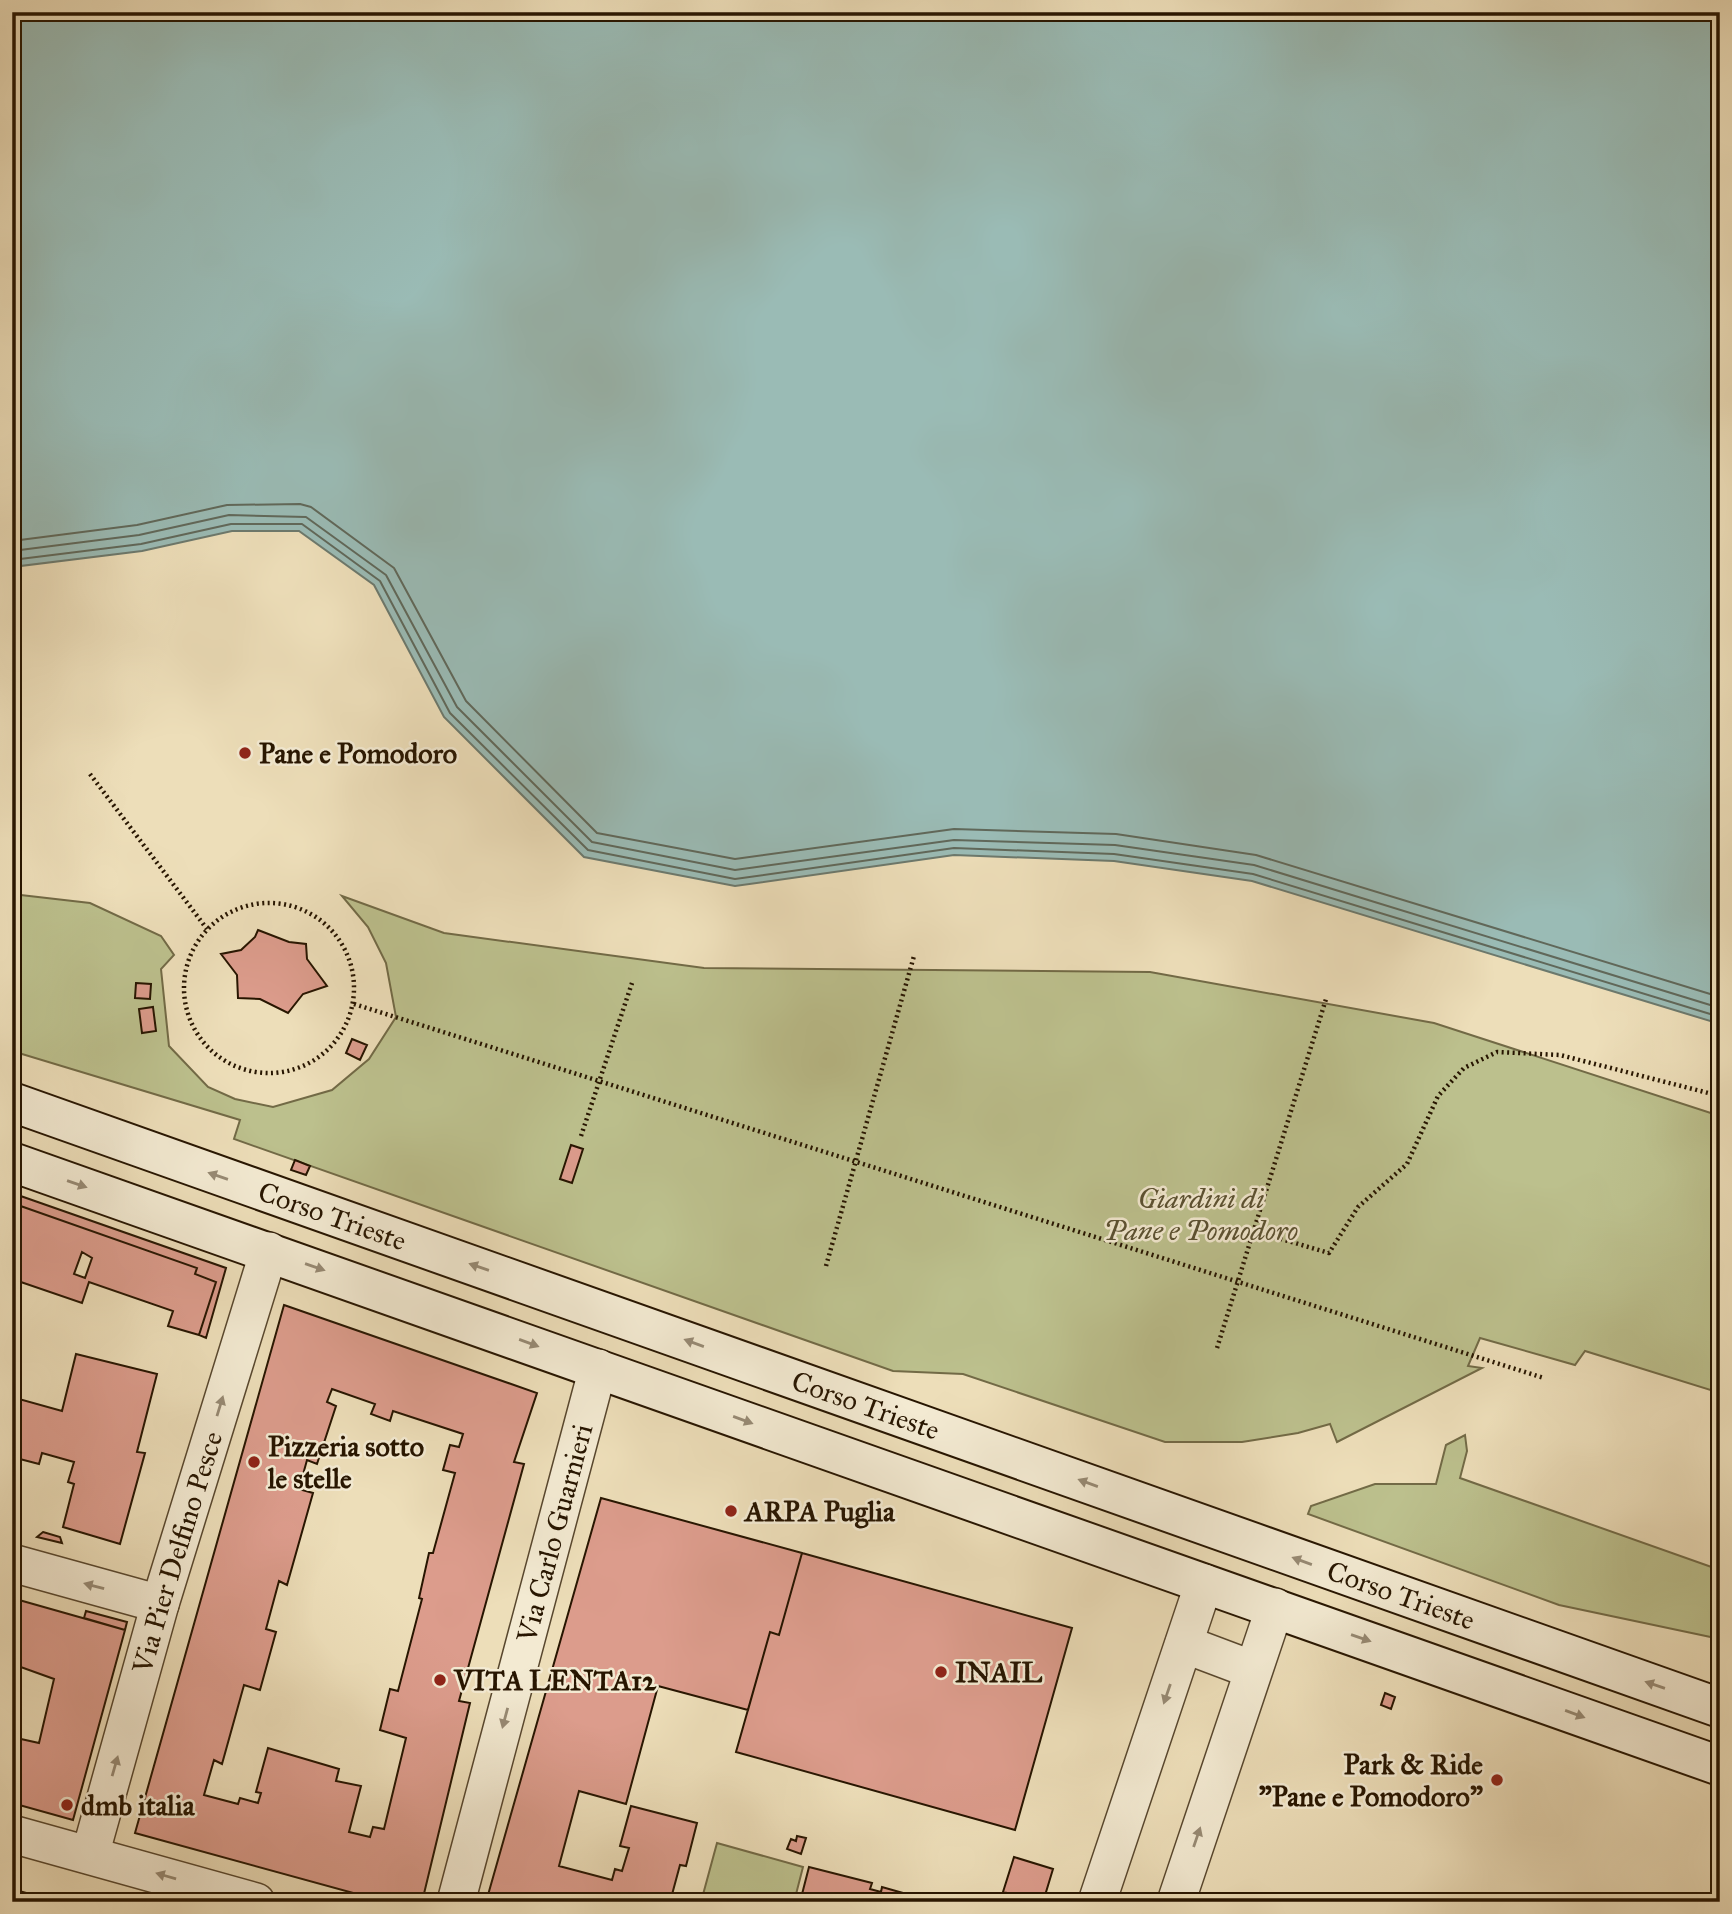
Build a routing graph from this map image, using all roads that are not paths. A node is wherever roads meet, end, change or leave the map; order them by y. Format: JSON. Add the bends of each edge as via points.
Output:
{"nodes":[{"id":1,"x":12,"y":1102,"type":"edge"},
{"id":2,"x":12,"y":1162,"type":"edge"},
{"id":3,"x":269,"y":1251,"type":"junction"},
{"id":4,"x":598,"y":1368,"type":"junction"},
{"id":5,"x":12,"y":1563,"type":"edge"},
{"id":6,"x":1204,"y":1583,"type":"junction"},
{"id":7,"x":160,"y":1604,"type":"junction"},
{"id":8,"x":1275,"y":1607,"type":"junction"},
{"id":9,"x":1184,"y":1644,"type":"junction"},
{"id":10,"x":1254,"y":1670,"type":"junction"},
{"id":11,"x":1720,"y":1708,"type":"edge"},
{"id":12,"x":1720,"y":1766,"type":"edge"},
{"id":13,"x":12,"y":1834,"type":"edge"},
{"id":14,"x":90,"y":1855,"type":"junction"},
{"id":15,"x":256,"y":1902,"type":"edge"},
{"id":16,"x":456,"y":1902,"type":"edge"},
{"id":17,"x":1097,"y":1902,"type":"edge"},
{"id":18,"x":1176,"y":1902,"type":"edge"}],
"edges":[{"from":11,"to":1,"type":"main road","name":"Corso Trieste","one_way":true},
{"from":2,"to":3,"type":"main road","name":"Corso Trieste","one_way":true},
{"from":3,"to":4,"type":"main road","name":"Corso Trieste","one_way":true},
{"from":7,"to":3,"type":"street","name":"Via Pier Delfino Pesce","one_way":true},
{"from":4,"to":6,"type":"main road","name":"Corso Trieste","one_way":true},
{"from":4,"to":16,"type":"street","name":"Via Carlo Guarnieri","one_way":true},
{"from":7,"to":5,"type":"street","one_way":true},
{"from":6,"to":8,"type":"main road","name":"Corso Trieste"},
{"from":6,"to":9,"type":"street"},
{"from":14,"to":7,"type":"street","name":"Via Pier Delfino Pesce","one_way":true},
{"from":8,"to":10,"type":"street"},
{"from":8,"to":12,"type":"main road","name":"Corso Trieste","one_way":true},
{"from":9,"to":10,"type":"street"},
{"from":9,"to":17,"type":"street","one_way":true},
{"from":18,"to":10,"type":"street","one_way":true},
{"from":13,"to":14,"type":"street"},
{"from":15,"to":14,"type":"street","one_way":true}]}
